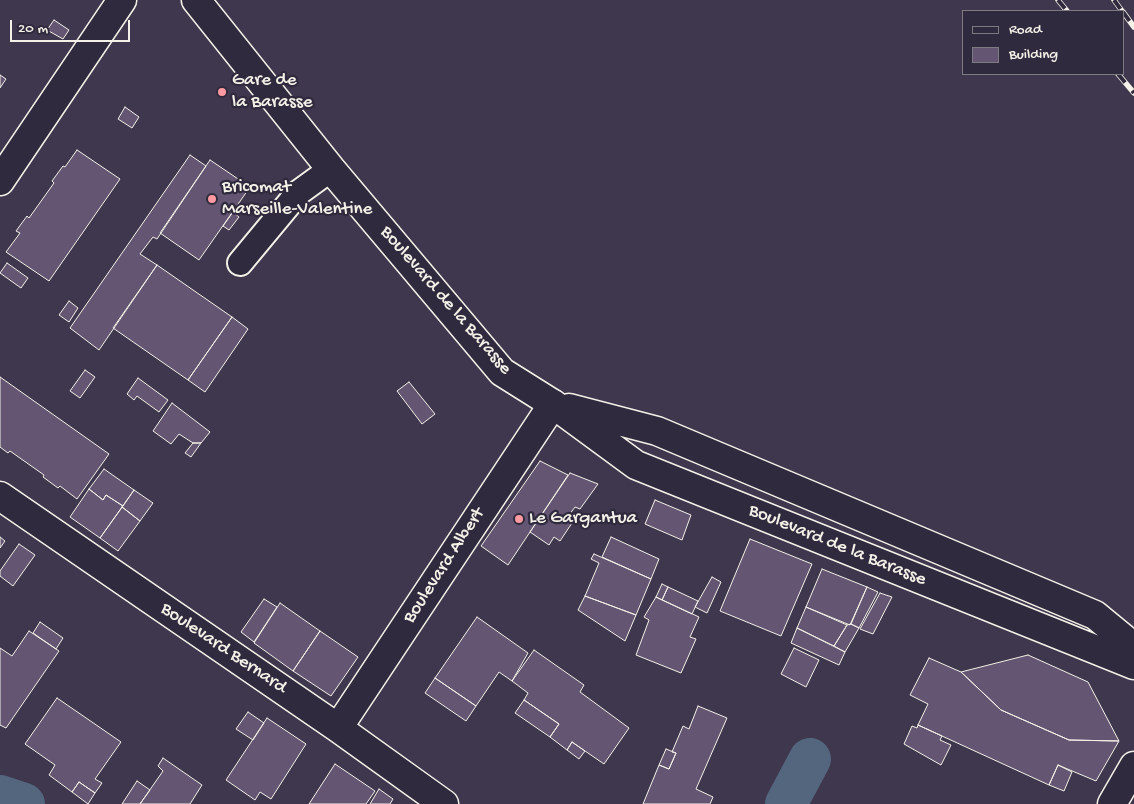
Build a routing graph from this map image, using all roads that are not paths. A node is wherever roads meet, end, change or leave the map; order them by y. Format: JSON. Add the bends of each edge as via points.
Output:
{"nodes":[{"id":1,"x":122,"y":0,"type":"edge"},
{"id":2,"x":196,"y":0,"type":"edge"},
{"id":3,"x":331,"y":169,"type":"junction"},
{"id":4,"x":0,"y":181,"type":"edge"},
{"id":5,"x":240,"y":263,"type":"dead end"},
{"id":6,"x":553,"y":404,"type":"junction"},
{"id":7,"x":0,"y":496,"type":"edge"},
{"id":8,"x":1134,"y":647,"type":"edge"},
{"id":9,"x":1134,"y":665,"type":"edge"},
{"id":10,"x":338,"y":728,"type":"junction"},
{"id":11,"x":1134,"y":766,"type":"edge"},
{"id":12,"x":444,"y":804,"type":"edge"},
{"id":13,"x":1112,"y":804,"type":"edge"}],
"edges":[{"from":1,"to":4,"type":"main road"},
{"from":2,"to":3,"type":"main road","name":"Boulevard de la Barasse"},
{"from":3,"to":5,"type":"lane","via":[[298,193]]},
{"from":3,"to":6,"type":"main road","name":"Boulevard de la Barasse","via":[[502,372]]},
{"from":6,"to":8,"type":"main road","name":"Boulevard de la Barasse","via":[[666,435],[1095,615]]},
{"from":6,"to":9,"type":"main road","name":"Boulevard de la Barasse","via":[[636,465]]},
{"from":6,"to":10,"type":"main road","name":"Boulevard Albert"},
{"from":7,"to":10,"type":"main road","name":"Boulevard Bernard"},
{"from":10,"to":12,"type":"main road","name":"Boulevard Bernard"},
{"from":11,"to":13,"type":"main road"}]}
